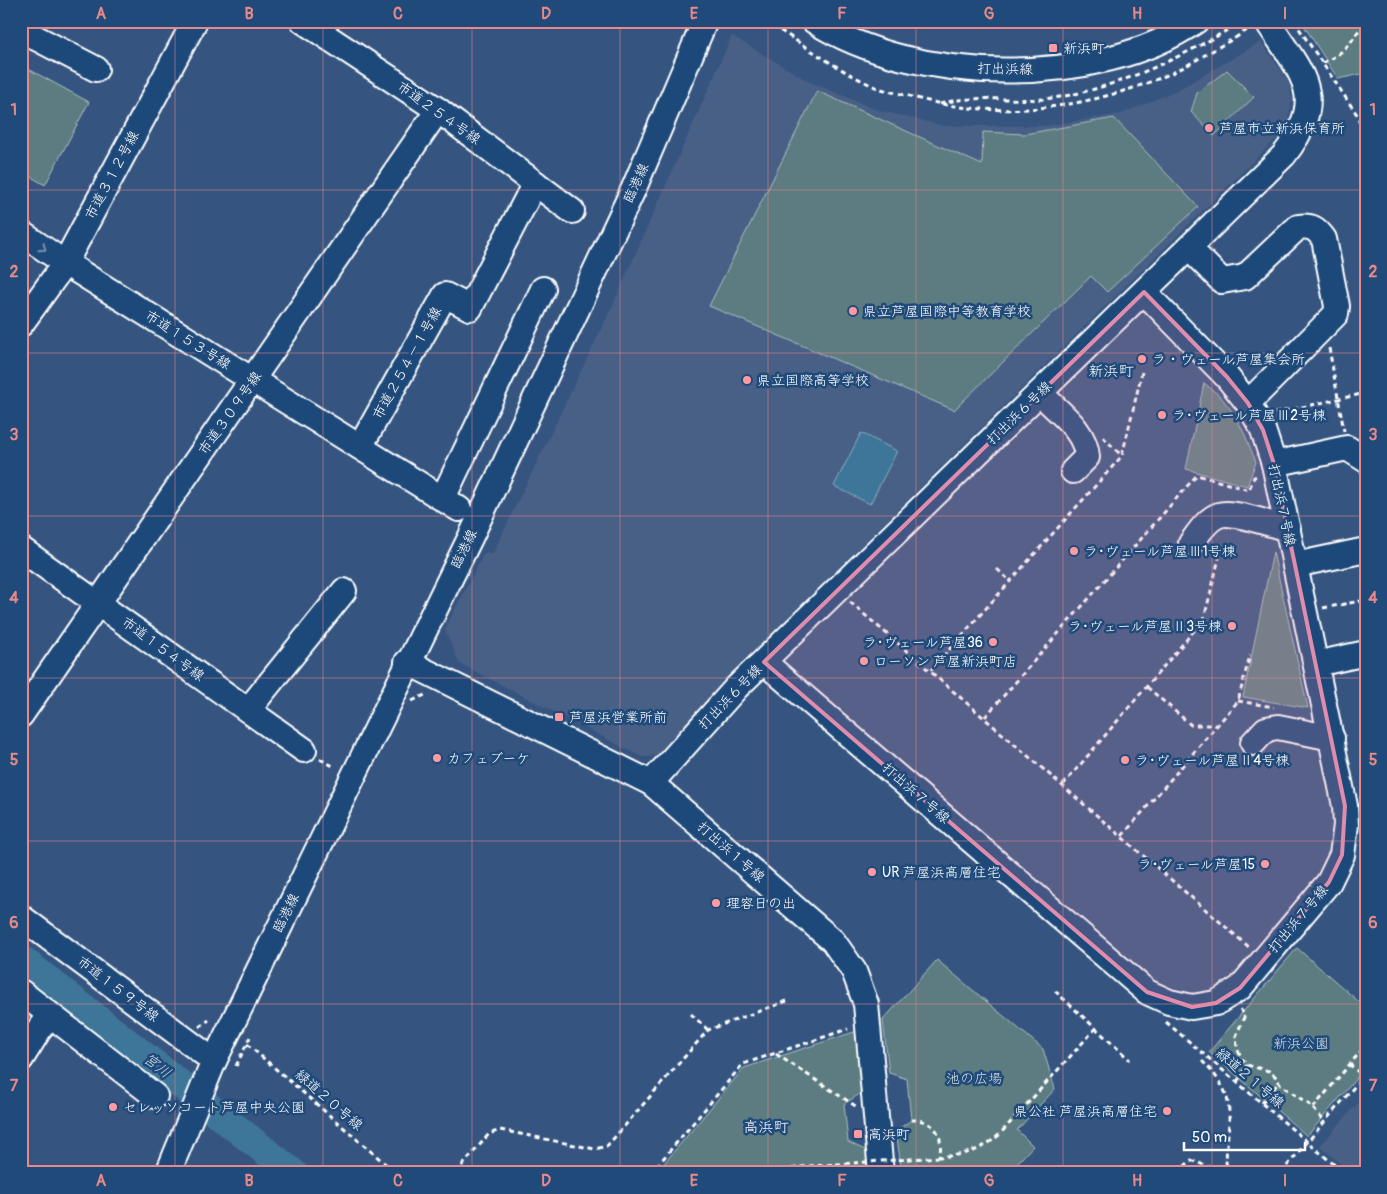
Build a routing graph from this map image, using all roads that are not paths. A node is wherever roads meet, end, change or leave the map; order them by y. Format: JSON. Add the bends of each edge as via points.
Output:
{"nodes":[{"id":1,"x":195,"y":21,"type":"edge"},
{"id":2,"x":303,"y":21,"type":"edge"},
{"id":3,"x":705,"y":21,"type":"edge"},
{"id":4,"x":814,"y":21,"type":"edge"},
{"id":5,"x":1196,"y":21,"type":"edge"},
{"id":6,"x":1267,"y":21,"type":"edge"},
{"id":7,"x":21,"y":30,"type":"edge"},
{"id":8,"x":96,"y":69,"type":"dead end"},
{"id":9,"x":438,"y":110,"type":"junction"},
{"id":10,"x":535,"y":183,"type":"junction"},
{"id":11,"x":572,"y":212,"type":"dead end"},
{"id":12,"x":21,"y":233,"type":"edge"},
{"id":13,"x":1189,"y":248,"type":"junction"},
{"id":14,"x":65,"y":263,"type":"junction"},
{"id":15,"x":543,"y":289,"type":"dead end"},
{"id":16,"x":1144,"y":292,"type":"junction"},
{"id":17,"x":21,"y":324,"type":"edge"},
{"id":18,"x":253,"y":381,"type":"junction"},
{"id":19,"x":1040,"y":393,"type":"junction"},
{"id":20,"x":1258,"y":409,"type":"junction"},
{"id":21,"x":360,"y":447,"type":"junction"},
{"id":22,"x":1356,"y":454,"type":"edge"},
{"id":23,"x":1268,"y":469,"type":"junction"},
{"id":24,"x":1073,"y":471,"type":"dead end"},
{"id":25,"x":1288,"y":529,"type":"junction"},
{"id":26,"x":1191,"y":543,"type":"dead end"},
{"id":27,"x":21,"y":549,"type":"edge"},
{"id":28,"x":1366,"y":550,"type":"edge"},
{"id":29,"x":1295,"y":566,"type":"junction"},
{"id":30,"x":344,"y":591,"type":"dead end"},
{"id":31,"x":99,"y":603,"type":"junction"},
{"id":32,"x":1366,"y":653,"type":"edge"},
{"id":33,"x":408,"y":662,"type":"junction"},
{"id":34,"x":764,"y":662,"type":"junction"},
{"id":35,"x":1316,"y":664,"type":"junction"},
{"id":36,"x":248,"y":710,"type":"junction"},
{"id":37,"x":21,"y":715,"type":"edge"},
{"id":38,"x":1332,"y":738,"type":"junction"},
{"id":39,"x":1253,"y":743,"type":"dead end"},
{"id":40,"x":304,"y":750,"type":"dead end"},
{"id":41,"x":651,"y":783,"type":"junction"},
{"id":42,"x":1356,"y":828,"type":"edge"},
{"id":43,"x":21,"y":917,"type":"edge"},
{"id":44,"x":21,"y":992,"type":"edge"},
{"id":45,"x":49,"y":1014,"type":"junction"},
{"id":46,"x":21,"y":1059,"type":"edge"},
{"id":47,"x":212,"y":1066,"type":"junction"},
{"id":48,"x":155,"y":1096,"type":"dead end"},
{"id":49,"x":168,"y":1173,"type":"edge"},
{"id":50,"x":881,"y":1173,"type":"edge"}],
"edges":[{"from":1,"to":14,"type":"street","name":"市道３１２号線"},
{"from":2,"to":9,"type":"street","name":"市道２５４号線"},
{"from":3,"to":33,"type":"street","name":"臨港線","via":[[634,188]]},
{"from":4,"to":5,"type":"street","name":"打出浜線","via":[[855,42],[922,63],[1007,72],[1045,70],[1130,52],[1181,32]]},
{"from":6,"to":13,"type":"street","name":"打出浜６号線","via":[[1305,80],[1309,99],[1306,123],[1284,155]]},
{"from":7,"to":8,"type":"street"},
{"from":9,"to":10,"type":"street","name":"市道２５４号線"},
{"from":9,"to":18,"type":"street","name":"市道３０９号線"},
{"from":10,"to":11,"type":"street","name":"市道２５４号線"},
{"from":10,"to":21,"type":"street","name":"市道２５４－１号線","via":[[470,308],[445,295]]},
{"from":12,"to":14,"type":"street","name":"市道１５３号線","one_way":true},
{"from":13,"to":16,"type":"street","name":"打出浜６号線"},
{"from":13,"to":20,"type":"street","via":[[1222,281],[1245,277],[1298,227],[1309,226],[1318,230],[1324,239],[1336,314]]},
{"from":14,"to":17,"type":"street","name":"市道３１２号線"},
{"from":14,"to":18,"type":"street","name":"市道１５３号線"},
{"from":15,"to":21,"type":"street","name":"市道１５３号線","via":[[451,503]]},
{"from":16,"to":19,"type":"street","name":"打出浜６号線"},
{"from":16,"to":20,"type":"street","name":"打出浜７号線"},
{"from":18,"to":21,"type":"street","name":"市道１５３号線"},
{"from":18,"to":31,"type":"street","name":"市道３０９号線"},
{"from":19,"to":24,"type":"street","via":[[1084,441],[1086,457]]},
{"from":19,"to":34,"type":"street","name":"打出浜６号線"},
{"from":20,"to":23,"type":"street","name":"打出浜７号線"},
{"from":22,"to":23,"type":"street"},
{"from":23,"to":25,"type":"street","name":"打出浜７号線"},
{"from":25,"to":26,"type":"street","via":[[1232,514],[1219,515],[1208,522]]},
{"from":25,"to":29,"type":"street","name":"打出浜７号線"},
{"from":27,"to":31,"type":"street","name":"市道１５４号線"},
{"from":28,"to":29,"type":"street"},
{"from":29,"to":35,"type":"street","name":"打出浜７号線"},
{"from":30,"to":36,"type":"street"},
{"from":31,"to":36,"type":"street","name":"市道１５４号線"},
{"from":31,"to":37,"type":"street","name":"市道３０９号線"},
{"from":32,"to":35,"type":"street"},
{"from":33,"to":41,"type":"street","name":"打出浜１号線"},
{"from":33,"to":47,"type":"street","name":"臨港線"},
{"from":34,"to":41,"type":"street","name":"打出浜６号線","via":[[736,688]]},
{"from":34,"to":42,"type":"street","name":"打出浜７号線","via":[[1147,992],[1169,1002],[1192,1007],[1216,1003],[1240,988],[1329,882]]},
{"from":35,"to":38,"type":"street","name":"打出浜７号線"},
{"from":36,"to":40,"type":"street","name":"市道１５４号線"},
{"from":38,"to":39,"type":"street","via":[[1278,728],[1266,730]]},
{"from":38,"to":42,"type":"street","name":"打出浜７号線","via":[[1345,806]]},
{"from":41,"to":50,"type":"street","name":"打出浜１号線","via":[[833,941],[854,971],[862,988],[868,1023]]},
{"from":43,"to":47,"type":"street","name":"市道１５９号線"},
{"from":44,"to":45,"type":"street"},
{"from":45,"to":46,"type":"street"},
{"from":45,"to":48,"type":"street"},
{"from":47,"to":49,"type":"street","name":"臨港線"}]}
